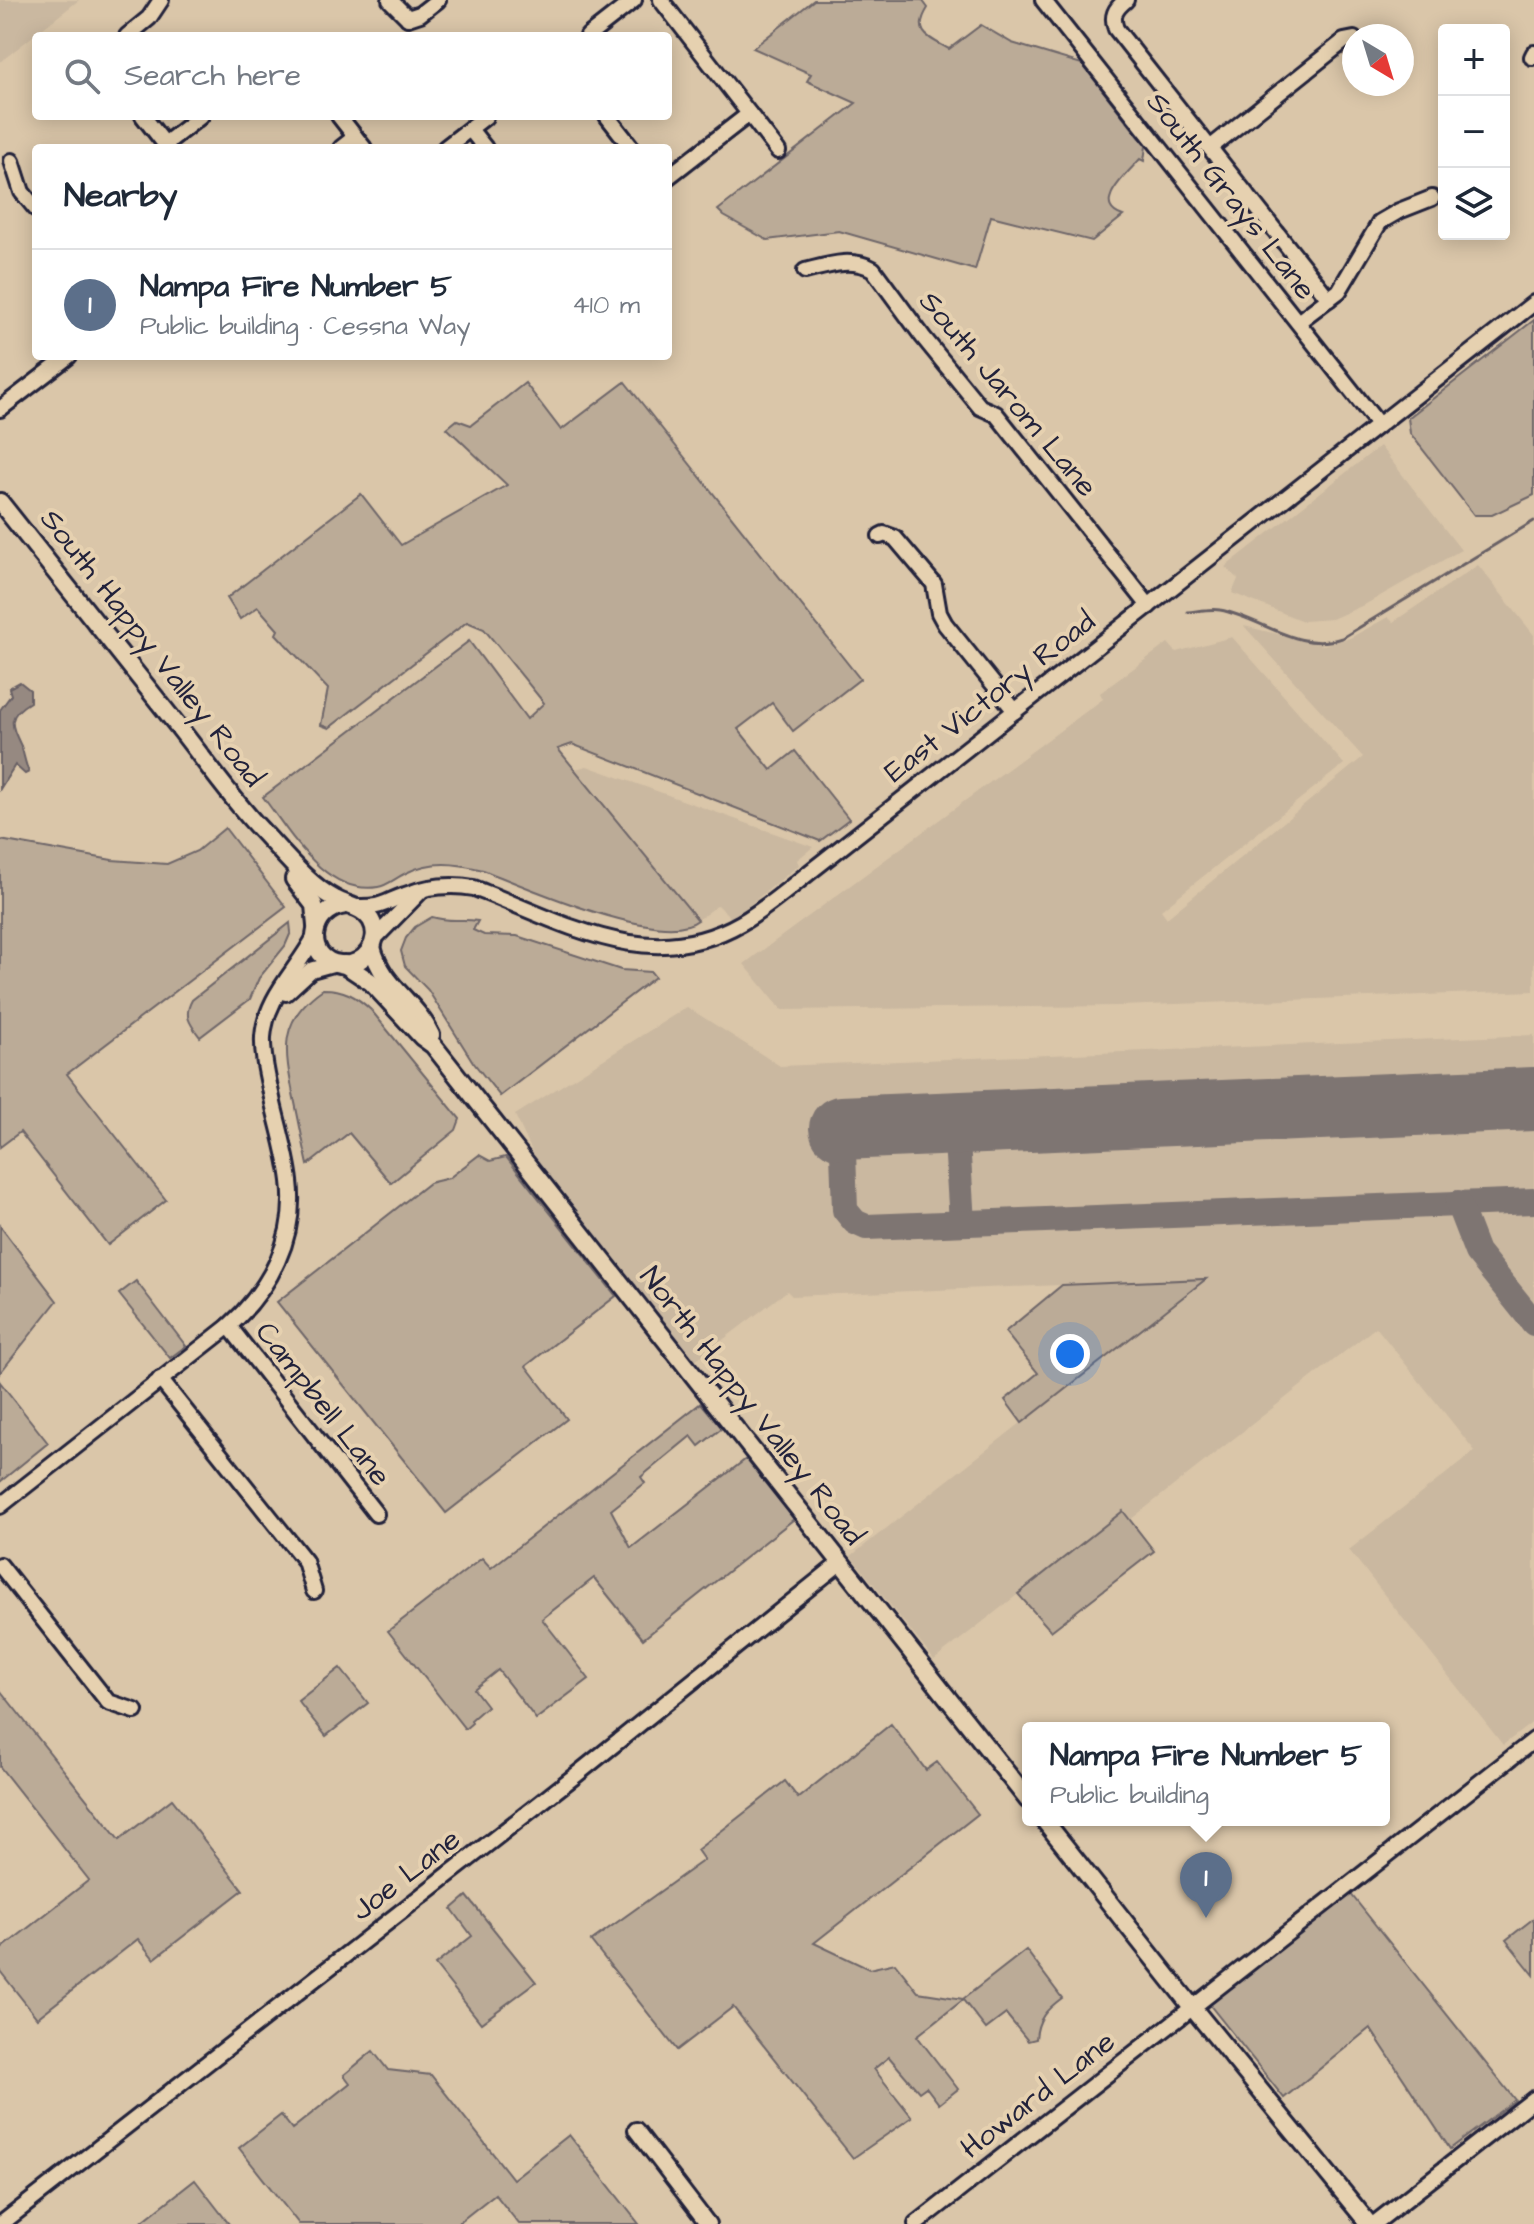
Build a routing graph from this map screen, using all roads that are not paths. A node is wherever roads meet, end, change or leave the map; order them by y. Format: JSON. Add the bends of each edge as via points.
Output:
{"nodes":[{"id":1,"x":161,"y":0,"type":"edge"},
{"id":2,"x":390,"y":0,"type":"edge"},
{"id":3,"x":438,"y":0,"type":"edge"},
{"id":4,"x":634,"y":0,"type":"edge"},
{"id":5,"x":661,"y":0,"type":"edge"},
{"id":6,"x":1043,"y":0,"type":"edge"},
{"id":7,"x":1126,"y":0,"type":"edge"},
{"id":8,"x":132,"y":32,"type":"edge"},
{"id":9,"x":593,"y":32,"type":"edge"},
{"id":10,"x":1342,"y":43,"type":"edge"},
{"id":11,"x":749,"y":114,"type":"junction"},
{"id":12,"x":146,"y":120,"type":"edge"},
{"id":13,"x":196,"y":120,"type":"edge"},
{"id":14,"x":342,"y":120,"type":"edge"},
{"id":15,"x":481,"y":120,"type":"edge"},
{"id":16,"x":610,"y":120,"type":"edge"},
{"id":17,"x":470,"y":129,"type":"junction"},
{"id":18,"x":360,"y":142,"type":"edge"},
{"id":19,"x":165,"y":144,"type":"edge"},
{"id":20,"x":169,"y":144,"type":"edge"},
{"id":21,"x":450,"y":144,"type":"edge"},
{"id":22,"x":482,"y":144,"type":"edge"},
{"id":23,"x":629,"y":144,"type":"edge"},
{"id":24,"x":1210,"y":148,"type":"junction"},
{"id":25,"x":778,"y":151,"type":"dead end"},
{"id":26,"x":12,"y":161,"type":"dead end"},
{"id":27,"x":672,"y":174,"type":"edge"},
{"id":28,"x":1432,"y":198,"type":"dead end"},
{"id":29,"x":32,"y":204,"type":"edge"},
{"id":30,"x":805,"y":271,"type":"dead end"},
{"id":31,"x":1329,"y":299,"type":"junction"},
{"id":32,"x":1534,"y":303,"type":"edge"},
{"id":33,"x":1298,"y":322,"type":"junction"},
{"id":34,"x":64,"y":360,"type":"edge"},
{"id":35,"x":0,"y":409,"type":"edge"},
{"id":36,"x":1378,"y":424,"type":"junction"},
{"id":37,"x":0,"y":502,"type":"edge"},
{"id":38,"x":880,"y":536,"type":"dead end"},
{"id":39,"x":1149,"y":606,"type":"junction"},
{"id":40,"x":1015,"y":711,"type":"junction"},
{"id":41,"x":260,"y":829,"type":"junction"},
{"id":42,"x":421,"y":891,"type":"junction"},
{"id":43,"x":351,"y":906,"type":"junction"},
{"id":44,"x":315,"y":931,"type":"junction"},
{"id":45,"x":373,"y":942,"type":"junction"},
{"id":46,"x":340,"y":964,"type":"junction"},
{"id":47,"x":272,"y":1007,"type":"junction"},
{"id":48,"x":433,"y":1045,"type":"junction"},
{"id":49,"x":229,"y":1326,"type":"junction"},
{"id":50,"x":160,"y":1379,"type":"junction"},
{"id":51,"x":0,"y":1506,"type":"edge"},
{"id":52,"x":376,"y":1514,"type":"dead end"},
{"id":53,"x":840,"y":1563,"type":"junction"},
{"id":54,"x":0,"y":1565,"type":"edge"},
{"id":55,"x":314,"y":1591,"type":"dead end"},
{"id":56,"x":135,"y":1711,"type":"dead end"},
{"id":57,"x":1534,"y":1740,"type":"edge"},
{"id":58,"x":1022,"y":1792,"type":"edge"},
{"id":59,"x":1049,"y":1826,"type":"edge"},
{"id":60,"x":1192,"y":2007,"type":"junction"},
{"id":61,"x":1534,"y":2099,"type":"edge"},
{"id":62,"x":636,"y":2130,"type":"dead end"},
{"id":63,"x":1,"y":2224,"type":"edge"},
{"id":64,"x":708,"y":2224,"type":"edge"},
{"id":65,"x":916,"y":2224,"type":"edge"},
{"id":66,"x":1372,"y":2224,"type":"edge"}],
"edges":[{"from":1,"to":8,"type":"street"},
{"from":2,"to":3,"type":"street","via":[[408,24]]},
{"from":4,"to":9,"type":"street"},
{"from":5,"to":11,"type":"street"},
{"from":6,"to":33,"type":"street","name":"South Grays Lane"},
{"from":7,"to":24,"type":"street","via":[[1114,11],[1116,29]]},
{"from":10,"to":24,"type":"street"},
{"from":11,"to":25,"type":"street"},
{"from":11,"to":27,"type":"street"},
{"from":12,"to":19,"type":"street"},
{"from":13,"to":20,"type":"street"},
{"from":14,"to":18,"type":"street"},
{"from":15,"to":17,"type":"street"},
{"from":16,"to":23,"type":"street"},
{"from":17,"to":21,"type":"street"},
{"from":17,"to":22,"type":"street"},
{"from":24,"to":31,"type":"street"},
{"from":26,"to":29,"type":"street"},
{"from":28,"to":31,"type":"street","via":[[1380,222],[1350,276]]},
{"from":30,"to":39,"type":"street","name":"South Jarom Lane","via":[[844,261],[873,269],[980,407],[996,414]]},
{"from":31,"to":33,"type":"street"},
{"from":32,"to":36,"type":"street","name":"East Victory Road"},
{"from":33,"to":36,"type":"street","name":"South Grays Lane"},
{"from":34,"to":35,"type":"street"},
{"from":36,"to":39,"type":"street","name":"East Victory Road"},
{"from":37,"to":41,"type":"main road","name":"South Happy Valley Road"},
{"from":38,"to":40,"type":"street","via":[[895,538],[934,584],[945,624]]},
{"from":39,"to":40,"type":"street","name":"East Victory Road"},
{"from":40,"to":42,"type":"street","name":"East Victory Road","via":[[744,922],[702,941],[676,946],[612,942],[474,888],[454,884]]},
{"from":41,"to":43,"type":"main road","via":[[318,888]]},
{"from":41,"to":44,"type":"main road","via":[[271,852],[310,897]]},
{"from":42,"to":43,"type":"street","name":"East Victory Road","via":[[382,906]]},
{"from":42,"to":45,"type":"street"},
{"from":43,"to":44,"type":"main road","via":[[328,910]]},
{"from":43,"to":45,"type":"main road","via":[[370,919]]},
{"from":44,"to":46,"type":"main road","via":[[322,955]]},
{"from":44,"to":47,"type":"street"},
{"from":45,"to":46,"type":"main road","via":[[359,961]]},
{"from":45,"to":48,"type":"main road","name":"North Happy Valley Road","via":[[383,975],[421,1019]]},
{"from":46,"to":47,"type":"street","via":[[311,970]]},
{"from":46,"to":48,"type":"main road","name":"North Happy Valley Road","via":[[382,992]]},
{"from":47,"to":49,"type":"street","via":[[263,1038],[290,1181],[288,1227],[273,1273]]},
{"from":48,"to":53,"type":"main road","name":"North Happy Valley Road"},
{"from":49,"to":50,"type":"street"},
{"from":49,"to":52,"type":"street","name":"Campbell Lane"},
{"from":50,"to":51,"type":"street"},
{"from":50,"to":55,"type":"street","via":[[305,1561]]},
{"from":53,"to":58,"type":"main road","name":"North Happy Valley Road"},
{"from":53,"to":63,"type":"street","name":"Joe Lane"},
{"from":54,"to":56,"type":"street","via":[[108,1702]]},
{"from":57,"to":60,"type":"street","name":"Howard Lane"},
{"from":59,"to":60,"type":"main road"},
{"from":60,"to":65,"type":"street","name":"Howard Lane"},
{"from":60,"to":66,"type":"main road"},
{"from":61,"to":66,"type":"street"},
{"from":62,"to":64,"type":"street"}]}
